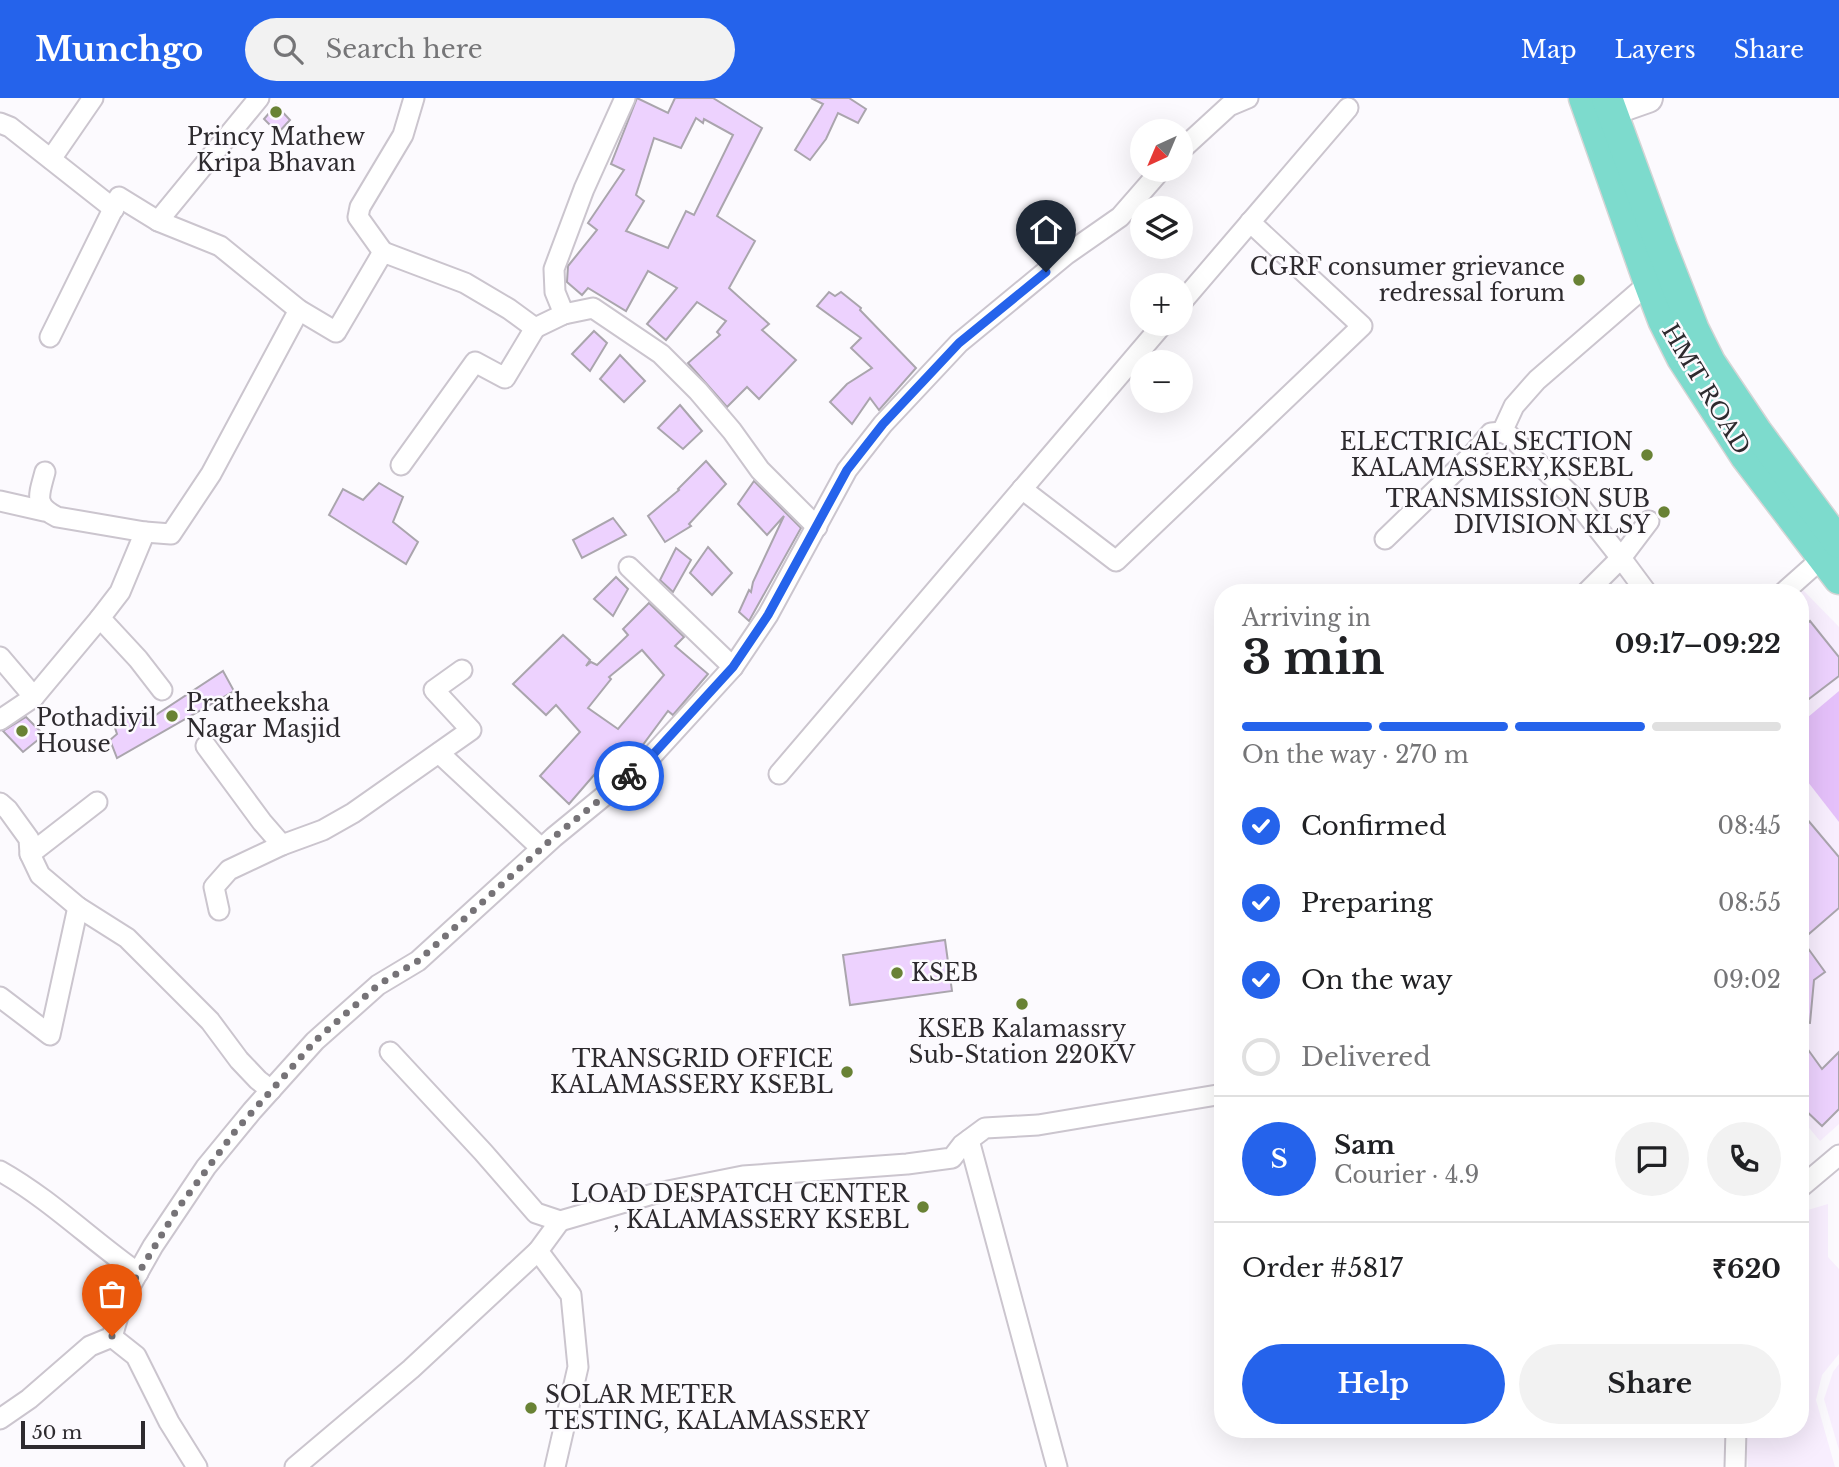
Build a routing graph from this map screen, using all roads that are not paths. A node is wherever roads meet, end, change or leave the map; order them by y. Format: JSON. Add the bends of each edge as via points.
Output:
{"nodes":[{"id":1,"x":93,"y":98,"type":"edge"},
{"id":2,"x":259,"y":98,"type":"edge"},
{"id":3,"x":414,"y":98,"type":"edge"},
{"id":4,"x":625,"y":98,"type":"edge"},
{"id":5,"x":1248,"y":98,"type":"edge"},
{"id":6,"x":1648,"y":98,"type":"edge"},
{"id":7,"x":1599,"y":106,"type":"edge"},
{"id":8,"x":1348,"y":108,"type":"dead end"},
{"id":9,"x":0,"y":123,"type":"edge"},
{"id":10,"x":1194,"y":138,"type":"edge"},
{"id":11,"x":51,"y":159,"type":"junction"},
{"id":12,"x":1151,"y":182,"type":"edge"},
{"id":13,"x":114,"y":209,"type":"junction"},
{"id":14,"x":158,"y":221,"type":"junction"},
{"id":15,"x":1250,"y":222,"type":"junction"},
{"id":16,"x":383,"y":252,"type":"junction"},
{"id":17,"x":1649,"y":283,"type":"junction"},
{"id":18,"x":1193,"y":289,"type":"edge"},
{"id":19,"x":299,"y":310,"type":"junction"},
{"id":20,"x":564,"y":314,"type":"junction"},
{"id":21,"x":535,"y":328,"type":"junction"},
{"id":22,"x":1153,"y":336,"type":"edge"},
{"id":23,"x":50,"y":337,"type":"dead end"},
{"id":24,"x":1502,"y":432,"type":"junction"},
{"id":25,"x":401,"y":465,"type":"dead end"},
{"id":26,"x":45,"y":472,"type":"dead end"},
{"id":27,"x":1022,"y":489,"type":"junction"},
{"id":28,"x":0,"y":501,"type":"edge"},
{"id":29,"x":44,"y":511,"type":"junction"},
{"id":30,"x":1649,"y":521,"type":"dead end"},
{"id":31,"x":817,"y":527,"type":"junction"},
{"id":32,"x":145,"y":532,"type":"junction"},
{"id":33,"x":1385,"y":538,"type":"dead end"},
{"id":34,"x":1621,"y":558,"type":"junction"},
{"id":35,"x":1834,"y":560,"type":"edge"},
{"id":36,"x":629,"y":566,"type":"dead end"},
{"id":37,"x":1595,"y":584,"type":"edge"},
{"id":38,"x":1640,"y":584,"type":"edge"},
{"id":39,"x":1797,"y":584,"type":"edge"},
{"id":40,"x":100,"y":618,"type":"junction"},
{"id":41,"x":0,"y":657,"type":"edge"},
{"id":42,"x":733,"y":667,"type":"junction"},
{"id":43,"x":461,"y":670,"type":"dead end"},
{"id":44,"x":162,"y":690,"type":"dead end"},
{"id":45,"x":34,"y":697,"type":"junction"},
{"id":46,"x":0,"y":720,"type":"edge"},
{"id":47,"x":206,"y":746,"type":"dead end"},
{"id":48,"x":439,"y":753,"type":"junction"},
{"id":49,"x":779,"y":774,"type":"dead end"},
{"id":50,"x":97,"y":802,"type":"dead end"},
{"id":51,"x":0,"y":803,"type":"edge"},
{"id":52,"x":282,"y":845,"type":"junction"},
{"id":53,"x":541,"y":848,"type":"junction"},
{"id":54,"x":30,"y":854,"type":"junction"},
{"id":55,"x":78,"y":907,"type":"junction"},
{"id":56,"x":219,"y":910,"type":"dead end"},
{"id":57,"x":0,"y":997,"type":"edge"},
{"id":58,"x":390,"y":1052,"type":"dead end"},
{"id":59,"x":271,"y":1090,"type":"junction"},
{"id":60,"x":1214,"y":1096,"type":"edge"},
{"id":61,"x":969,"y":1140,"type":"junction"},
{"id":62,"x":1839,"y":1155,"type":"edge"},
{"id":63,"x":0,"y":1171,"type":"edge"},
{"id":64,"x":1809,"y":1177,"type":"edge"},
{"id":65,"x":559,"y":1221,"type":"junction"},
{"id":66,"x":538,"y":1251,"type":"junction"},
{"id":67,"x":138,"y":1273,"type":"junction"},
{"id":68,"x":112,"y":1336,"type":"junction"},
{"id":69,"x":0,"y":1419,"type":"edge"},
{"id":70,"x":1736,"y":1438,"type":"edge"},
{"id":71,"x":197,"y":1467,"type":"edge"},
{"id":72,"x":295,"y":1467,"type":"edge"},
{"id":73,"x":555,"y":1467,"type":"edge"},
{"id":74,"x":1057,"y":1467,"type":"edge"},
{"id":75,"x":1735,"y":1467,"type":"edge"}],
"edges":[{"from":1,"to":11,"type":"street"},
{"from":2,"to":14,"type":"street"},
{"from":3,"to":16,"type":"street","via":[[403,135],[360,207],[358,217]]},
{"from":4,"to":20,"type":"street","via":[[583,189],[554,269],[555,292]]},
{"from":5,"to":10,"type":"street","via":[[1229,106]]},
{"from":6,"to":7,"type":"street"},
{"from":7,"to":17,"type":"main road","name":"HMT ROAD"},
{"from":7,"to":35,"type":"main road","name":"HMT ROAD","via":[[1710,362]]},
{"from":8,"to":15,"type":"street"},
{"from":9,"to":11,"type":"street"},
{"from":11,"to":13,"type":"street"},
{"from":12,"to":31,"type":"street","via":[[1120,217],[1067,254],[959,343],[847,470]]},
{"from":13,"to":14,"type":"street","via":[[119,197]]},
{"from":13,"to":23,"type":"street"},
{"from":14,"to":19,"type":"street","via":[[220,247]]},
{"from":15,"to":18,"type":"street"},
{"from":15,"to":27,"type":"street","via":[[1362,326],[1116,561]]},
{"from":16,"to":19,"type":"street","via":[[337,332]]},
{"from":16,"to":21,"type":"street","via":[[465,283]]},
{"from":17,"to":24,"type":"street","via":[[1537,380],[1514,406]]},
{"from":17,"to":35,"type":"main road","name":"HMT ROAD","via":[[1682,358],[1713,409],[1761,477]]},
{"from":19,"to":32,"type":"street","via":[[184,517],[172,534]]},
{"from":20,"to":21,"type":"street"},
{"from":20,"to":31,"type":"street","via":[[593,308],[661,354],[707,401],[760,470]]},
{"from":21,"to":25,"type":"street","via":[[505,377],[475,362]]},
{"from":22,"to":27,"type":"street"},
{"from":24,"to":33,"type":"street","via":[[1491,433]]},
{"from":24,"to":34,"type":"street","via":[[1572,496]]},
{"from":26,"to":29,"type":"street","via":[[39,502]]},
{"from":27,"to":49,"type":"street"},
{"from":28,"to":29,"type":"street"},
{"from":29,"to":32,"type":"street"},
{"from":30,"to":34,"type":"street"},
{"from":31,"to":42,"type":"street"},
{"from":32,"to":40,"type":"street","via":[[120,592]]},
{"from":34,"to":37,"type":"street"},
{"from":34,"to":38,"type":"street"},
{"from":35,"to":39,"type":"street"},
{"from":36,"to":42,"type":"street"},
{"from":40,"to":44,"type":"street"},
{"from":40,"to":45,"type":"street"},
{"from":41,"to":45,"type":"street"},
{"from":42,"to":53,"type":"street","via":[[648,760]]},
{"from":43,"to":48,"type":"street","via":[[434,690],[471,730]]},
{"from":45,"to":46,"type":"street"},
{"from":47,"to":52,"type":"street"},
{"from":48,"to":52,"type":"street","via":[[353,813]]},
{"from":48,"to":53,"type":"street"},
{"from":50,"to":54,"type":"street"},
{"from":51,"to":54,"type":"street","via":[[29,839]]},
{"from":52,"to":56,"type":"street","via":[[229,870],[214,887]]},
{"from":53,"to":59,"type":"street","via":[[418,961],[378,985],[315,1041]]},
{"from":54,"to":55,"type":"street","via":[[40,875]]},
{"from":55,"to":57,"type":"street","via":[[50,1035]]},
{"from":55,"to":59,"type":"street","via":[[127,939],[152,962]]},
{"from":58,"to":65,"type":"street","via":[[536,1213]]},
{"from":59,"to":67,"type":"street","via":[[206,1167]]},
{"from":60,"to":61,"type":"street","via":[[1038,1125],[985,1128]]},
{"from":61,"to":65,"type":"street","via":[[952,1158],[743,1176],[653,1194]]},
{"from":61,"to":74,"type":"street"},
{"from":62,"to":64,"type":"street"},
{"from":63,"to":67,"type":"street"},
{"from":65,"to":66,"type":"street"},
{"from":66,"to":72,"type":"street","via":[[411,1369]]},
{"from":66,"to":73,"type":"street","via":[[571,1294],[578,1367]]},
{"from":67,"to":68,"type":"street","via":[[123,1299]]},
{"from":68,"to":69,"type":"street","via":[[90,1346]]},
{"from":68,"to":71,"type":"street","via":[[136,1356]]},
{"from":70,"to":75,"type":"street"}]}
